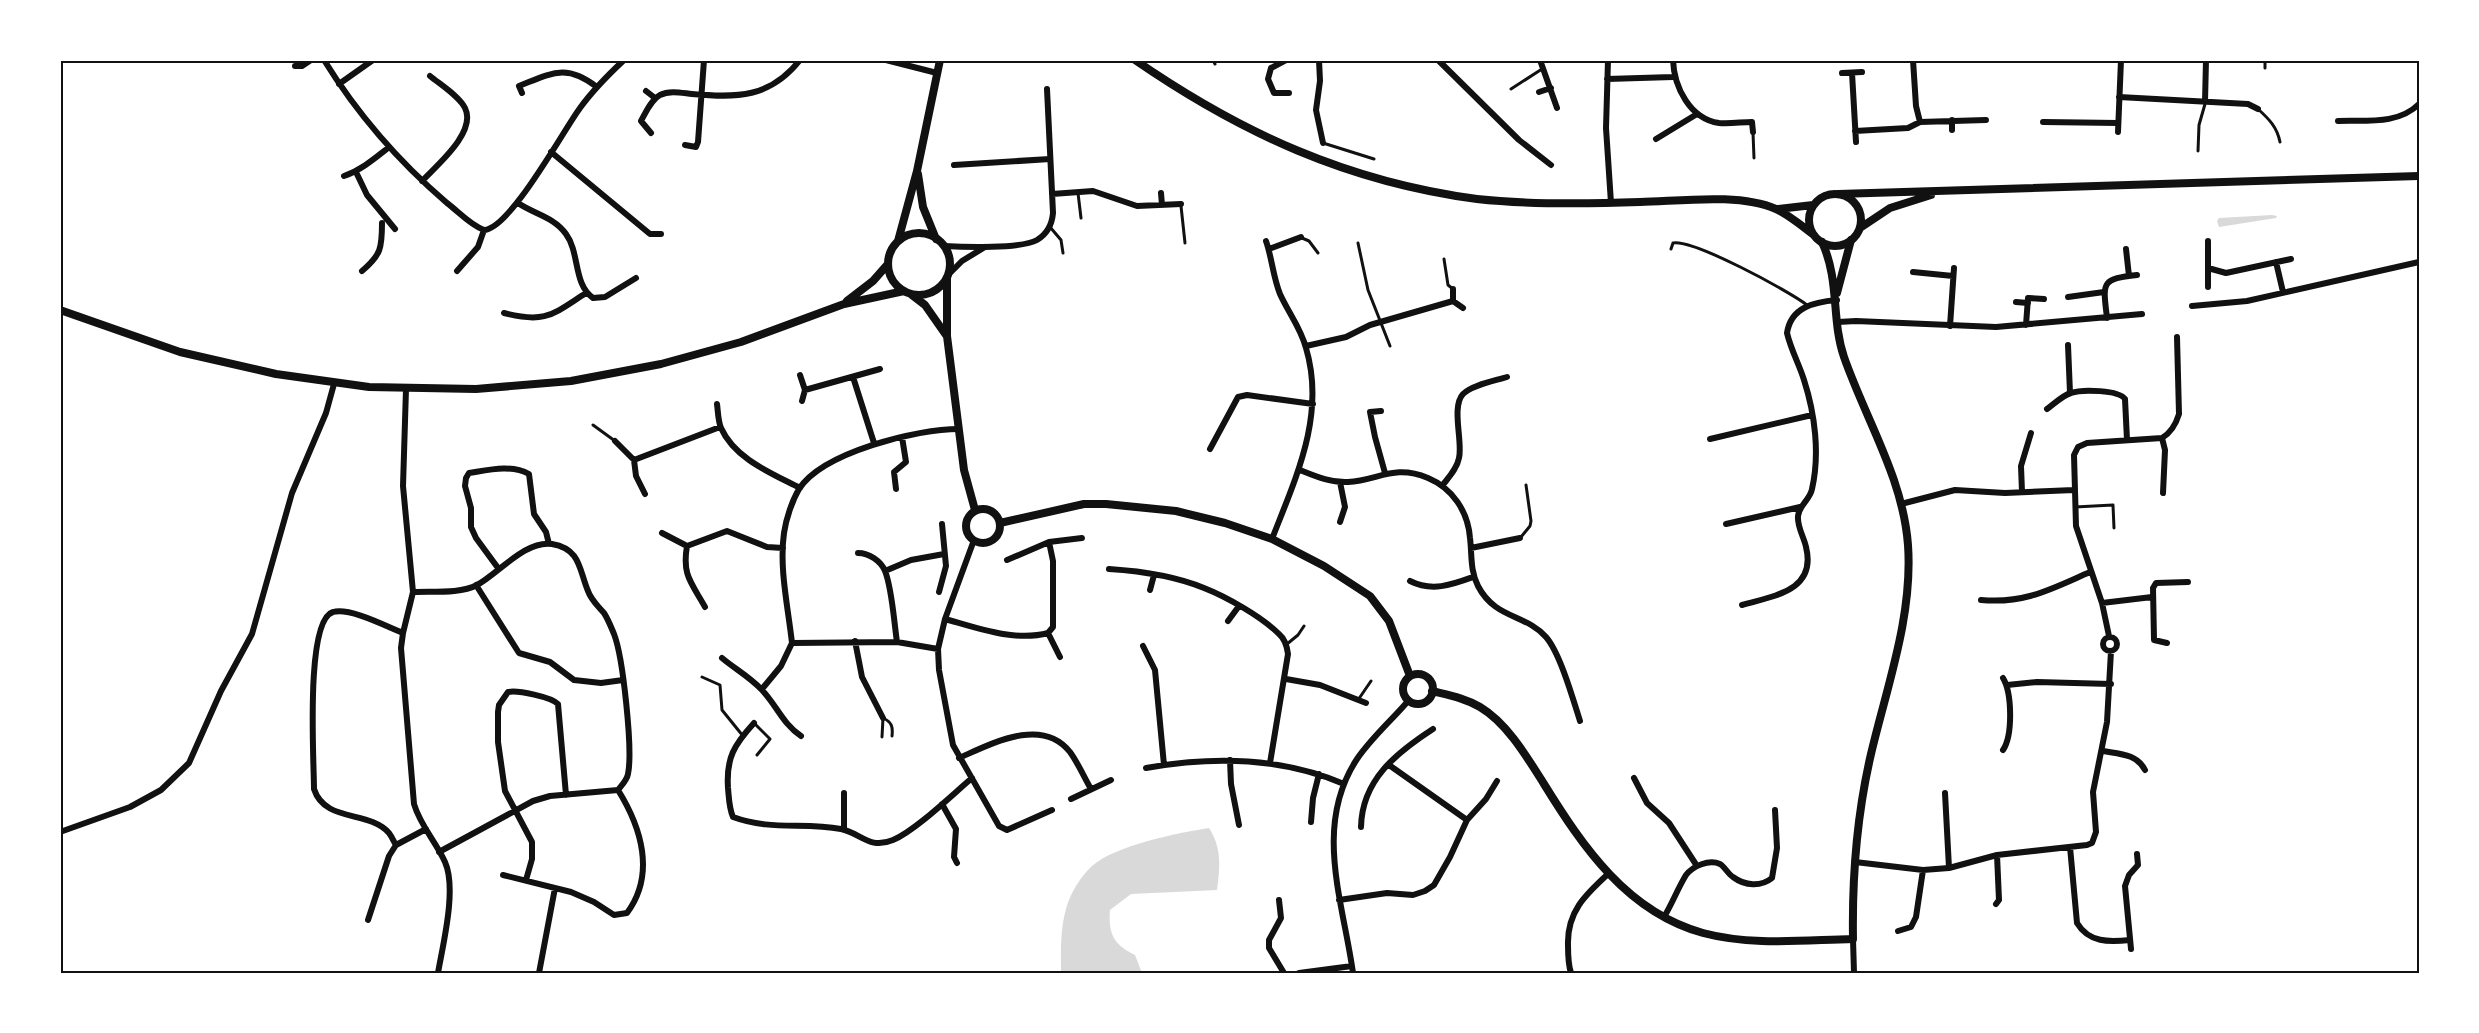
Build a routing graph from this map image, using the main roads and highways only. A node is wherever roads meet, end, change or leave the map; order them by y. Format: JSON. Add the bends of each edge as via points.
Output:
{"nodes":[{"id":1,"x":940,"y":60,"type":"edge"},
{"id":2,"x":1135,"y":60,"type":"edge"},
{"id":3,"x":917,"y":171,"type":"junction"},
{"id":4,"x":2419,"y":176,"type":"edge"},
{"id":5,"x":1940,"y":192,"type":"junction"},
{"id":6,"x":1838,"y":194,"type":"junction"},
{"id":7,"x":1813,"y":205,"type":"junction"},
{"id":8,"x":1776,"y":209,"type":"junction"},
{"id":9,"x":1859,"y":228,"type":"junction"},
{"id":10,"x":1814,"y":235,"type":"junction"},
{"id":11,"x":936,"y":238,"type":"junction"},
{"id":12,"x":898,"y":241,"type":"junction"},
{"id":13,"x":889,"y":263,"type":"junction"},
{"id":14,"x":908,"y":293,"type":"junction"},
{"id":15,"x":844,"y":304,"type":"junction"},
{"id":16,"x":60,"y":310,"type":"edge"}],
"edges":[{"from":1,"to":3,"type":"main road"},
{"from":2,"to":8,"type":"main road","via":[[1185,93],[1288,149],[1369,177],[1422,190],[1543,203],[1723,200]]},
{"from":3,"to":11,"type":"main road","via":[[923,207]]},
{"from":3,"to":12,"type":"main road"},
{"from":4,"to":5,"type":"main road"},
{"from":5,"to":6,"type":"main road"},
{"from":5,"to":9,"type":"main road","via":[[1890,208]]},
{"from":6,"to":7,"type":"main road","via":[[1824,196]]},
{"from":6,"to":9,"type":"main road","via":[[1857,206]]},
{"from":7,"to":8,"type":"main road"},
{"from":7,"to":10,"type":"main road","via":[[1809,220]]},
{"from":8,"to":10,"type":"main road"},
{"from":9,"to":10,"type":"main road","via":[[1851,240],[1837,245],[1822,242]]},
{"from":11,"to":12,"type":"main road","via":[[917,233]]},
{"from":11,"to":14,"type":"main road","via":[[949,255],[948,276],[930,294]]},
{"from":12,"to":13,"type":"main road"},
{"from":13,"to":14,"type":"main road","via":[[892,279]]},
{"from":13,"to":15,"type":"main road"},
{"from":14,"to":15,"type":"main road"},
{"from":15,"to":16,"type":"main road","via":[[741,342],[624,372],[506,388],[406,389],[334,384],[214,361]]}]}
